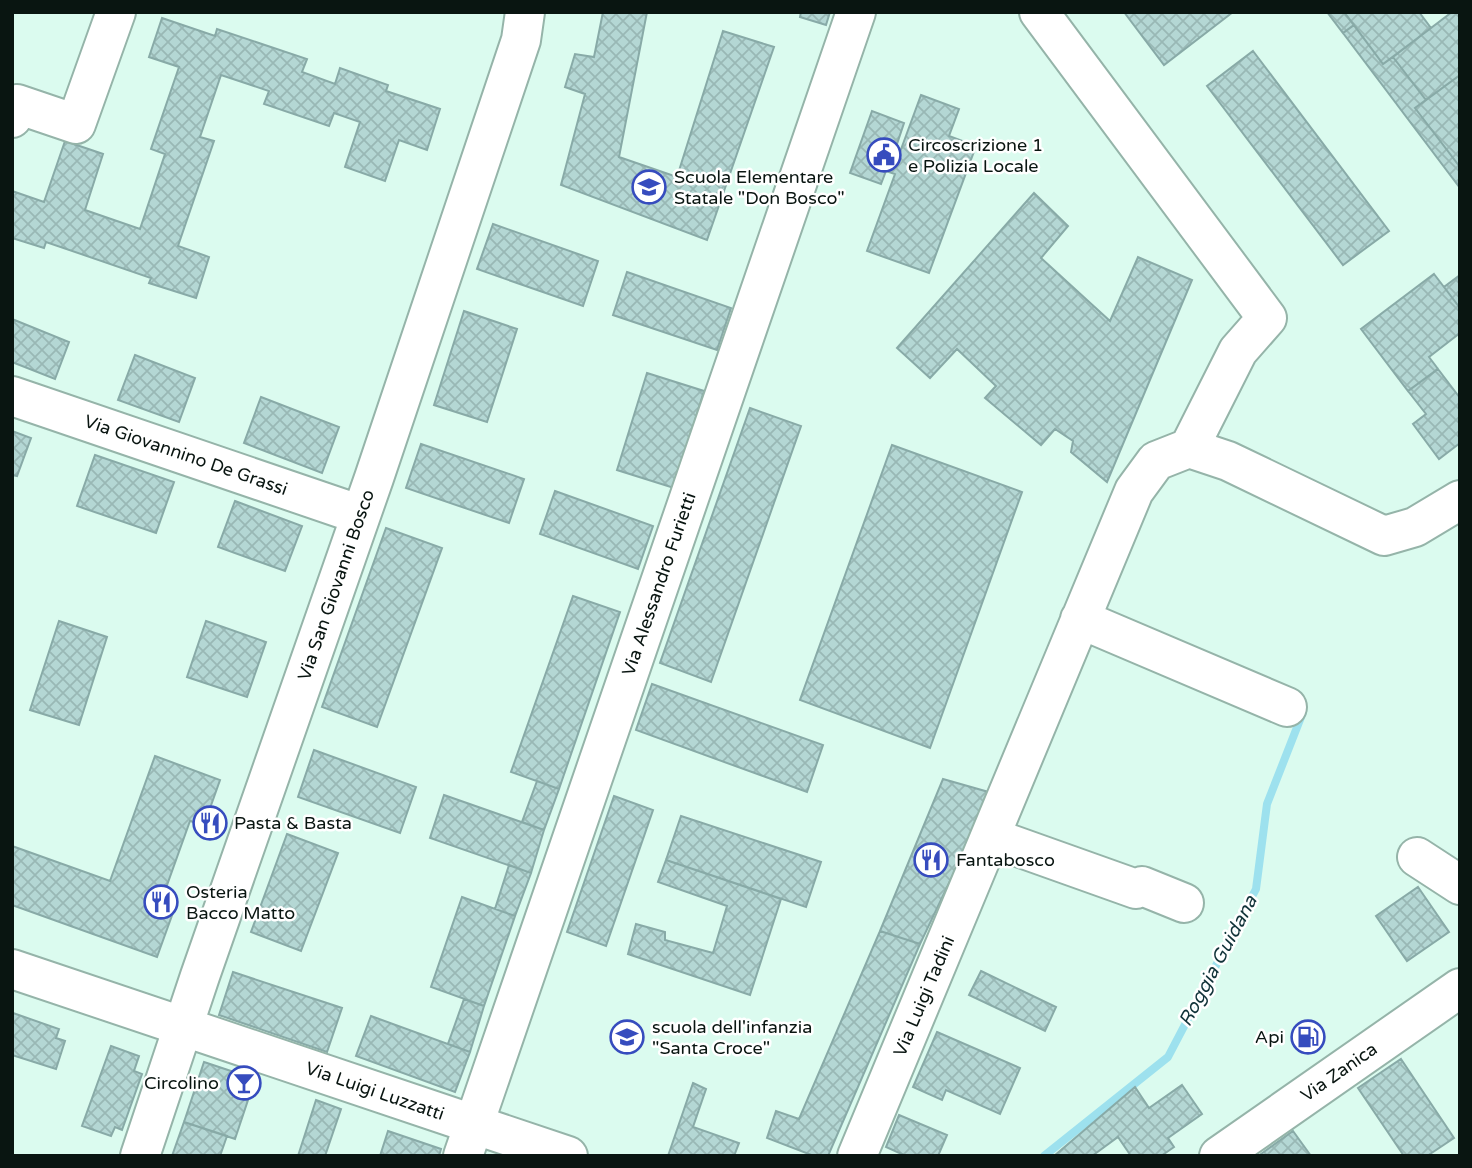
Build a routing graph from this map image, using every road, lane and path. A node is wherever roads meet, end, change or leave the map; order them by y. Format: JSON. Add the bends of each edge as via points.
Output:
{"nodes":[{"id":1,"x":116,"y":12,"type":"edge"},
{"id":2,"x":525,"y":12,"type":"edge"},
{"id":3,"x":856,"y":12,"type":"edge"},
{"id":4,"x":1039,"y":12,"type":"edge"},
{"id":5,"x":12,"y":118,"type":"edge"},
{"id":6,"x":12,"y":396,"type":"edge"},
{"id":7,"x":1189,"y":448,"type":"junction"},
{"id":8,"x":1460,"y":500,"type":"edge"},
{"id":9,"x":360,"y":515,"type":"junction"},
{"id":10,"x":1080,"y":619,"type":"junction"},
{"id":11,"x":1287,"y":707,"type":"dead end"},
{"id":12,"x":990,"y":837,"type":"junction"},
{"id":13,"x":1417,"y":857,"type":"dead end"},
{"id":14,"x":1460,"y":885,"type":"edge"},
{"id":15,"x":1184,"y":902,"type":"dead end"},
{"id":16,"x":12,"y":969,"type":"edge"},
{"id":17,"x":1460,"y":988,"type":"edge"},
{"id":18,"x":183,"y":1026,"type":"junction"},
{"id":19,"x":468,"y":1140,"type":"edge"},
{"id":20,"x":140,"y":1156,"type":"edge"},
{"id":21,"x":568,"y":1156,"type":"edge"},
{"id":22,"x":857,"y":1156,"type":"edge"},
{"id":23,"x":1219,"y":1156,"type":"edge"}],
"edges":[{"from":1,"to":5,"type":"street","via":[[76,124],[17,104]]},
{"from":2,"to":9,"type":"street","name":"Via San Giovanni Bosco","via":[[522,40]]},
{"from":3,"to":19,"type":"street","name":"Via Alessandro Furietti"},
{"from":4,"to":7,"type":"street","via":[[1267,317],[1238,351]]},
{"from":6,"to":9,"type":"street","name":"Via Giovannino De Grassi"},
{"from":7,"to":8,"type":"street","via":[[1228,461],[1384,536],[1415,527]]},
{"from":7,"to":10,"type":"street","name":"Via Luigi Tadini","via":[[1156,461],[1134,491]]},
{"from":9,"to":18,"type":"street","name":"Via San Giovanni Bosco"},
{"from":10,"to":11,"type":"street"},
{"from":10,"to":12,"type":"street","name":"Via Luigi Tadini"},
{"from":12,"to":15,"type":"street"},
{"from":12,"to":22,"type":"street","name":"Via Luigi Tadini"},
{"from":13,"to":14,"type":"street"},
{"from":16,"to":18,"type":"street","name":"Via Luigi Luzzatti"},
{"from":17,"to":23,"type":"street","name":"Via Zanica"},
{"from":18,"to":19,"type":"street","name":"Via Luigi Luzzatti"},
{"from":18,"to":20,"type":"street","name":"Via San Giovanni Bosco"},
{"from":19,"to":21,"type":"street","name":"Via Luigi Luzzatti"}]}
